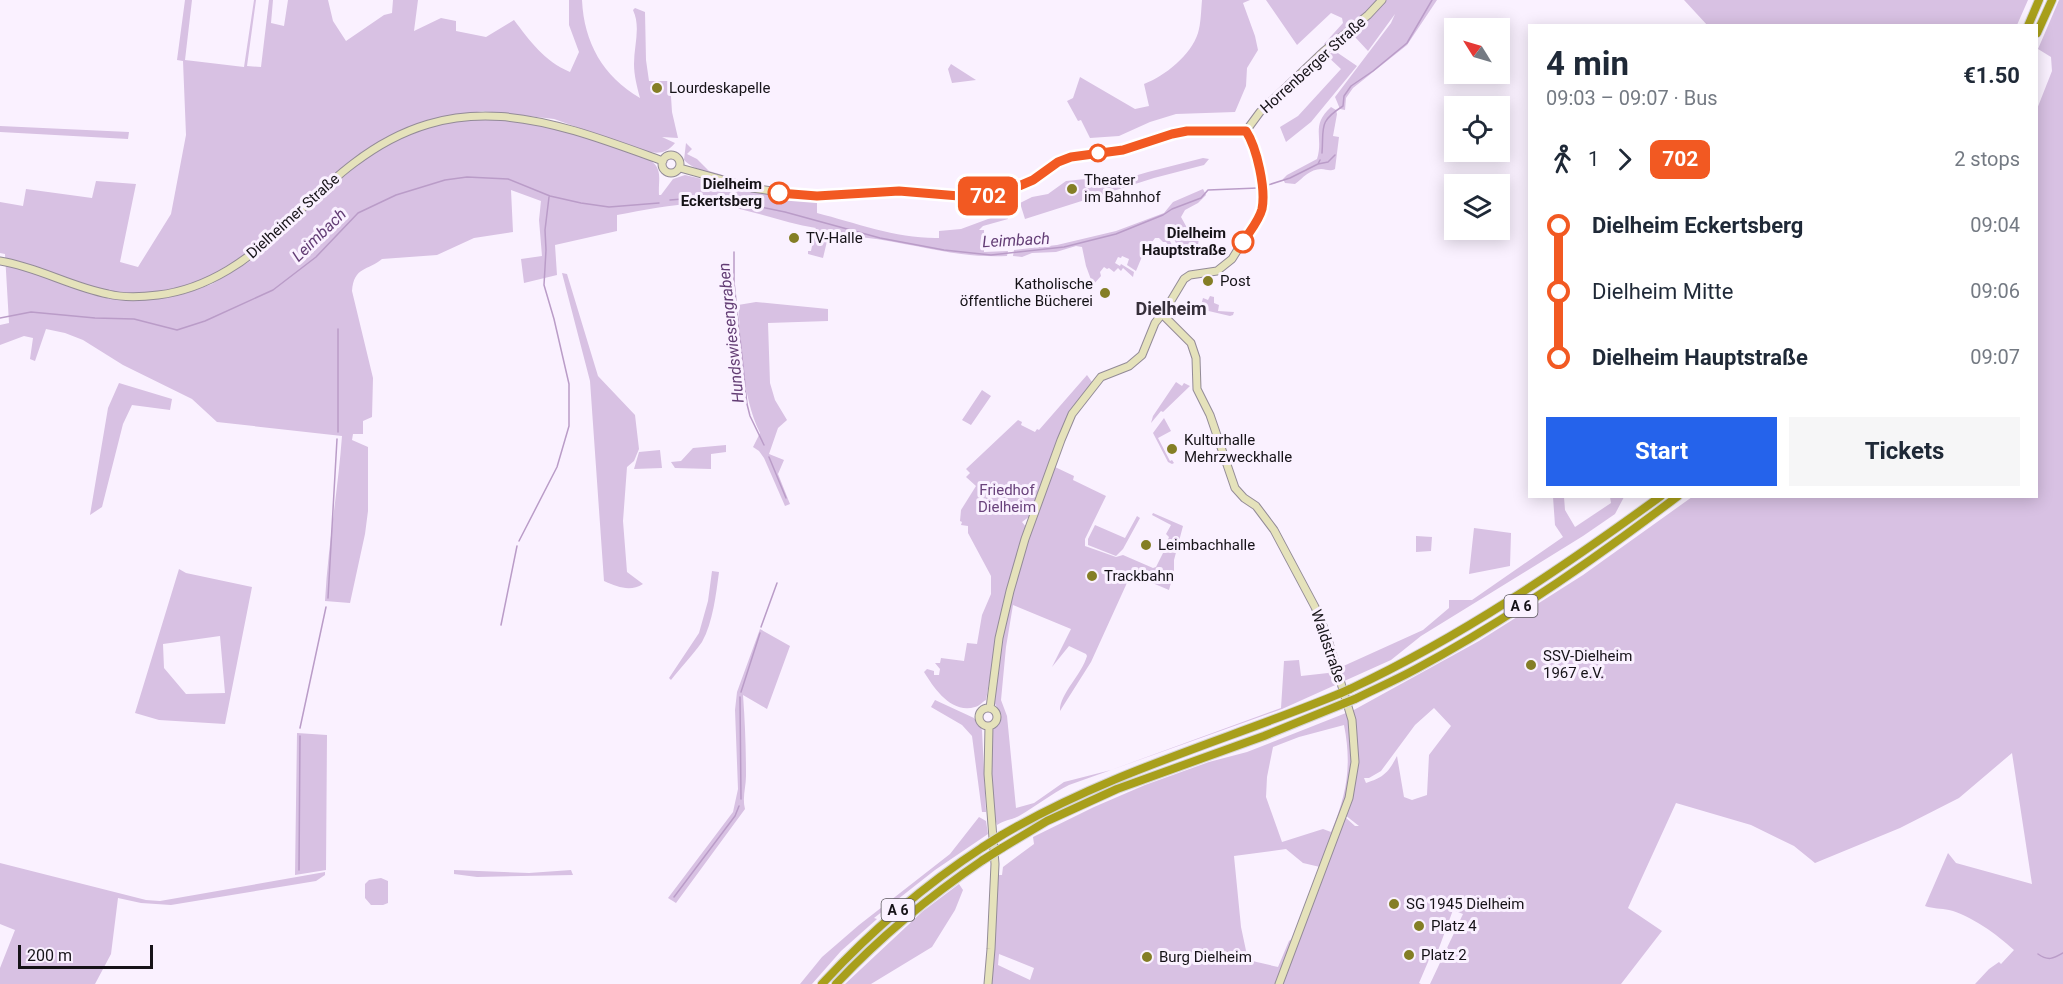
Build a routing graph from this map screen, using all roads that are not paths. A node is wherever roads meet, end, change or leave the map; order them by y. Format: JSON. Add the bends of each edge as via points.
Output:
{"nodes":[{"id":1,"x":1382,"y":0,"type":"edge"},
{"id":2,"x":2039,"y":0,"type":"edge"},
{"id":3,"x":2052,"y":0,"type":"edge"},
{"id":4,"x":2029,"y":24,"type":"edge"},
{"id":5,"x":2038,"y":31,"type":"edge"},
{"id":6,"x":1246,"y":131,"type":"junction"},
{"id":7,"x":663,"y":161,"type":"junction"},
{"id":8,"x":680,"y":168,"type":"junction"},
{"id":9,"x":0,"y":261,"type":"edge"},
{"id":10,"x":1162,"y":314,"type":"junction"},
{"id":11,"x":1658,"y":498,"type":"edge"},
{"id":12,"x":1675,"y":498,"type":"edge"},
{"id":13,"x":990,"y":708,"type":"junction"},
{"id":14,"x":988,"y":726,"type":"junction"},
{"id":15,"x":822,"y":984,"type":"edge"},
{"id":16,"x":836,"y":984,"type":"edge"},
{"id":17,"x":988,"y":984,"type":"edge"},
{"id":18,"x":1279,"y":984,"type":"edge"}],
"edges":[{"from":1,"to":6,"type":"street","name":"Horrenberger Straße","via":[[1260,111]]},
{"from":2,"to":4,"type":"highway"},
{"from":3,"to":5,"type":"highway"},
{"from":6,"to":8,"type":"street","via":[[1187,131],[1123,150],[1071,157],[1033,180],[981,197],[899,191],[792,194],[752,188]]},
{"from":6,"to":10,"type":"street","via":[[1261,182],[1261,212],[1232,259],[1217,271],[1187,277]]},
{"from":7,"to":8,"type":"street","via":[[669,173]]},
{"from":7,"to":8,"type":"street","via":[[675,156]]},
{"from":7,"to":9,"type":"street","name":"Dielheimer Straße","via":[[550,123],[482,115],[427,123],[385,142],[345,170],[251,255],[197,285],[159,295],[109,295]]},
{"from":10,"to":13,"type":"street","via":[[1142,355],[1129,366],[1101,377],[1065,428],[1025,539],[1003,620]]},
{"from":10,"to":18,"type":"street","name":"Waldstraße","via":[[1191,343],[1197,388],[1235,488],[1256,506],[1274,530],[1315,607],[1352,720],[1354,779]]},
{"from":11,"to":15,"type":"highway","number":"A 6","bridge":true,"via":[[1485,616],[1421,654],[1341,693],[1106,782],[1002,835],[934,880],[894,913]]},
{"from":12,"to":16,"type":"highway","number":"A 6","bridge":true,"via":[[1605,550],[1416,669],[1345,703],[1117,789],[1047,821],[941,889],[901,921]]},
{"from":13,"to":14,"type":"street","via":[[998,716]]},
{"from":13,"to":14,"type":"street","via":[[982,710],[980,717],[981,723]]},
{"from":14,"to":17,"type":"street","via":[[995,864]]}]}
